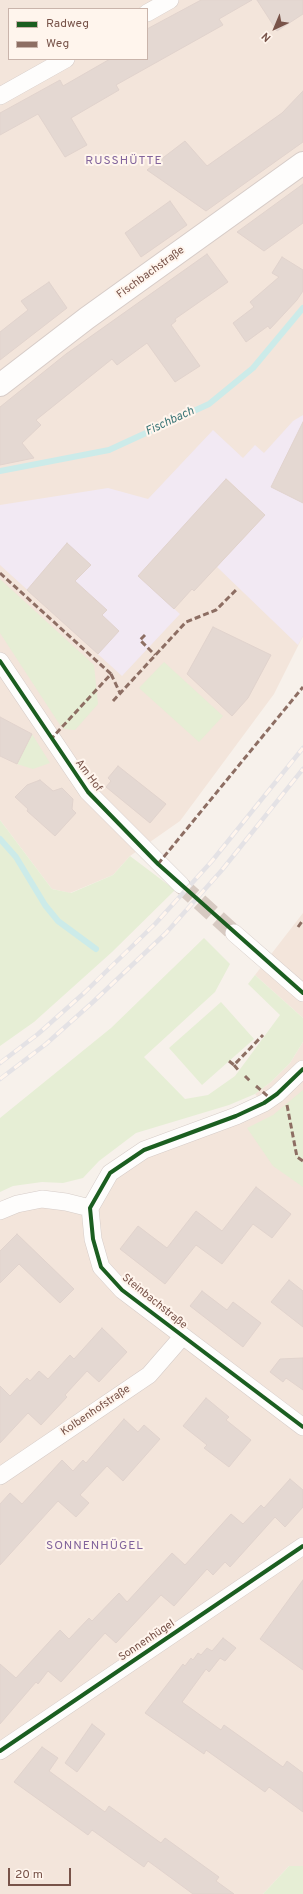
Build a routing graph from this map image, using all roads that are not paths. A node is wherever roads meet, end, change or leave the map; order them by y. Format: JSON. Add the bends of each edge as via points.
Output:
{"nodes":[{"id":1,"x":170,"y":0,"type":"edge"},
{"id":2,"x":148,"y":12,"type":"edge"},
{"id":3,"x":64,"y":60,"type":"edge"},
{"id":4,"x":0,"y":96,"type":"edge"},
{"id":5,"x":303,"y":163,"type":"edge"},
{"id":6,"x":0,"y":385,"type":"edge"},
{"id":7,"x":0,"y":661,"type":"edge"},
{"id":8,"x":181,"y":885,"type":"tunnel mouth"},
{"id":9,"x":234,"y":933,"type":"tunnel mouth"},
{"id":10,"x":303,"y":993,"type":"edge"},
{"id":11,"x":303,"y":1069,"type":"edge"},
{"id":12,"x":90,"y":1208,"type":"junction"},
{"id":13,"x":0,"y":1211,"type":"edge"},
{"id":14,"x":182,"y":1337,"type":"junction"},
{"id":15,"x":303,"y":1427,"type":"edge"},
{"id":16,"x":0,"y":1476,"type":"edge"},
{"id":17,"x":303,"y":1546,"type":"edge"},
{"id":18,"x":0,"y":1751,"type":"edge"}],
"edges":[{"from":1,"to":2,"type":"street"},
{"from":3,"to":4,"type":"street"},
{"from":5,"to":6,"type":"main road","name":"Fischbachstraße","via":[[87,318]]},
{"from":7,"to":8,"type":"street","name":"Am Hof","via":[[88,792]]},
{"from":9,"to":10,"type":"street"},
{"from":11,"to":12,"type":"street","via":[[278,1094],[264,1103],[144,1150],[110,1173]]},
{"from":12,"to":13,"type":"street","via":[[42,1199],[17,1204]]},
{"from":12,"to":14,"type":"street","name":"Steinbachstraße","via":[[93,1239],[101,1267],[122,1290]]},
{"from":14,"to":15,"type":"street","name":"Steinbachstraße"},
{"from":14,"to":16,"type":"street","name":"Kolbenhofstraße","via":[[149,1375]]},
{"from":17,"to":18,"type":"street","name":"Sonnenhügel"}]}
